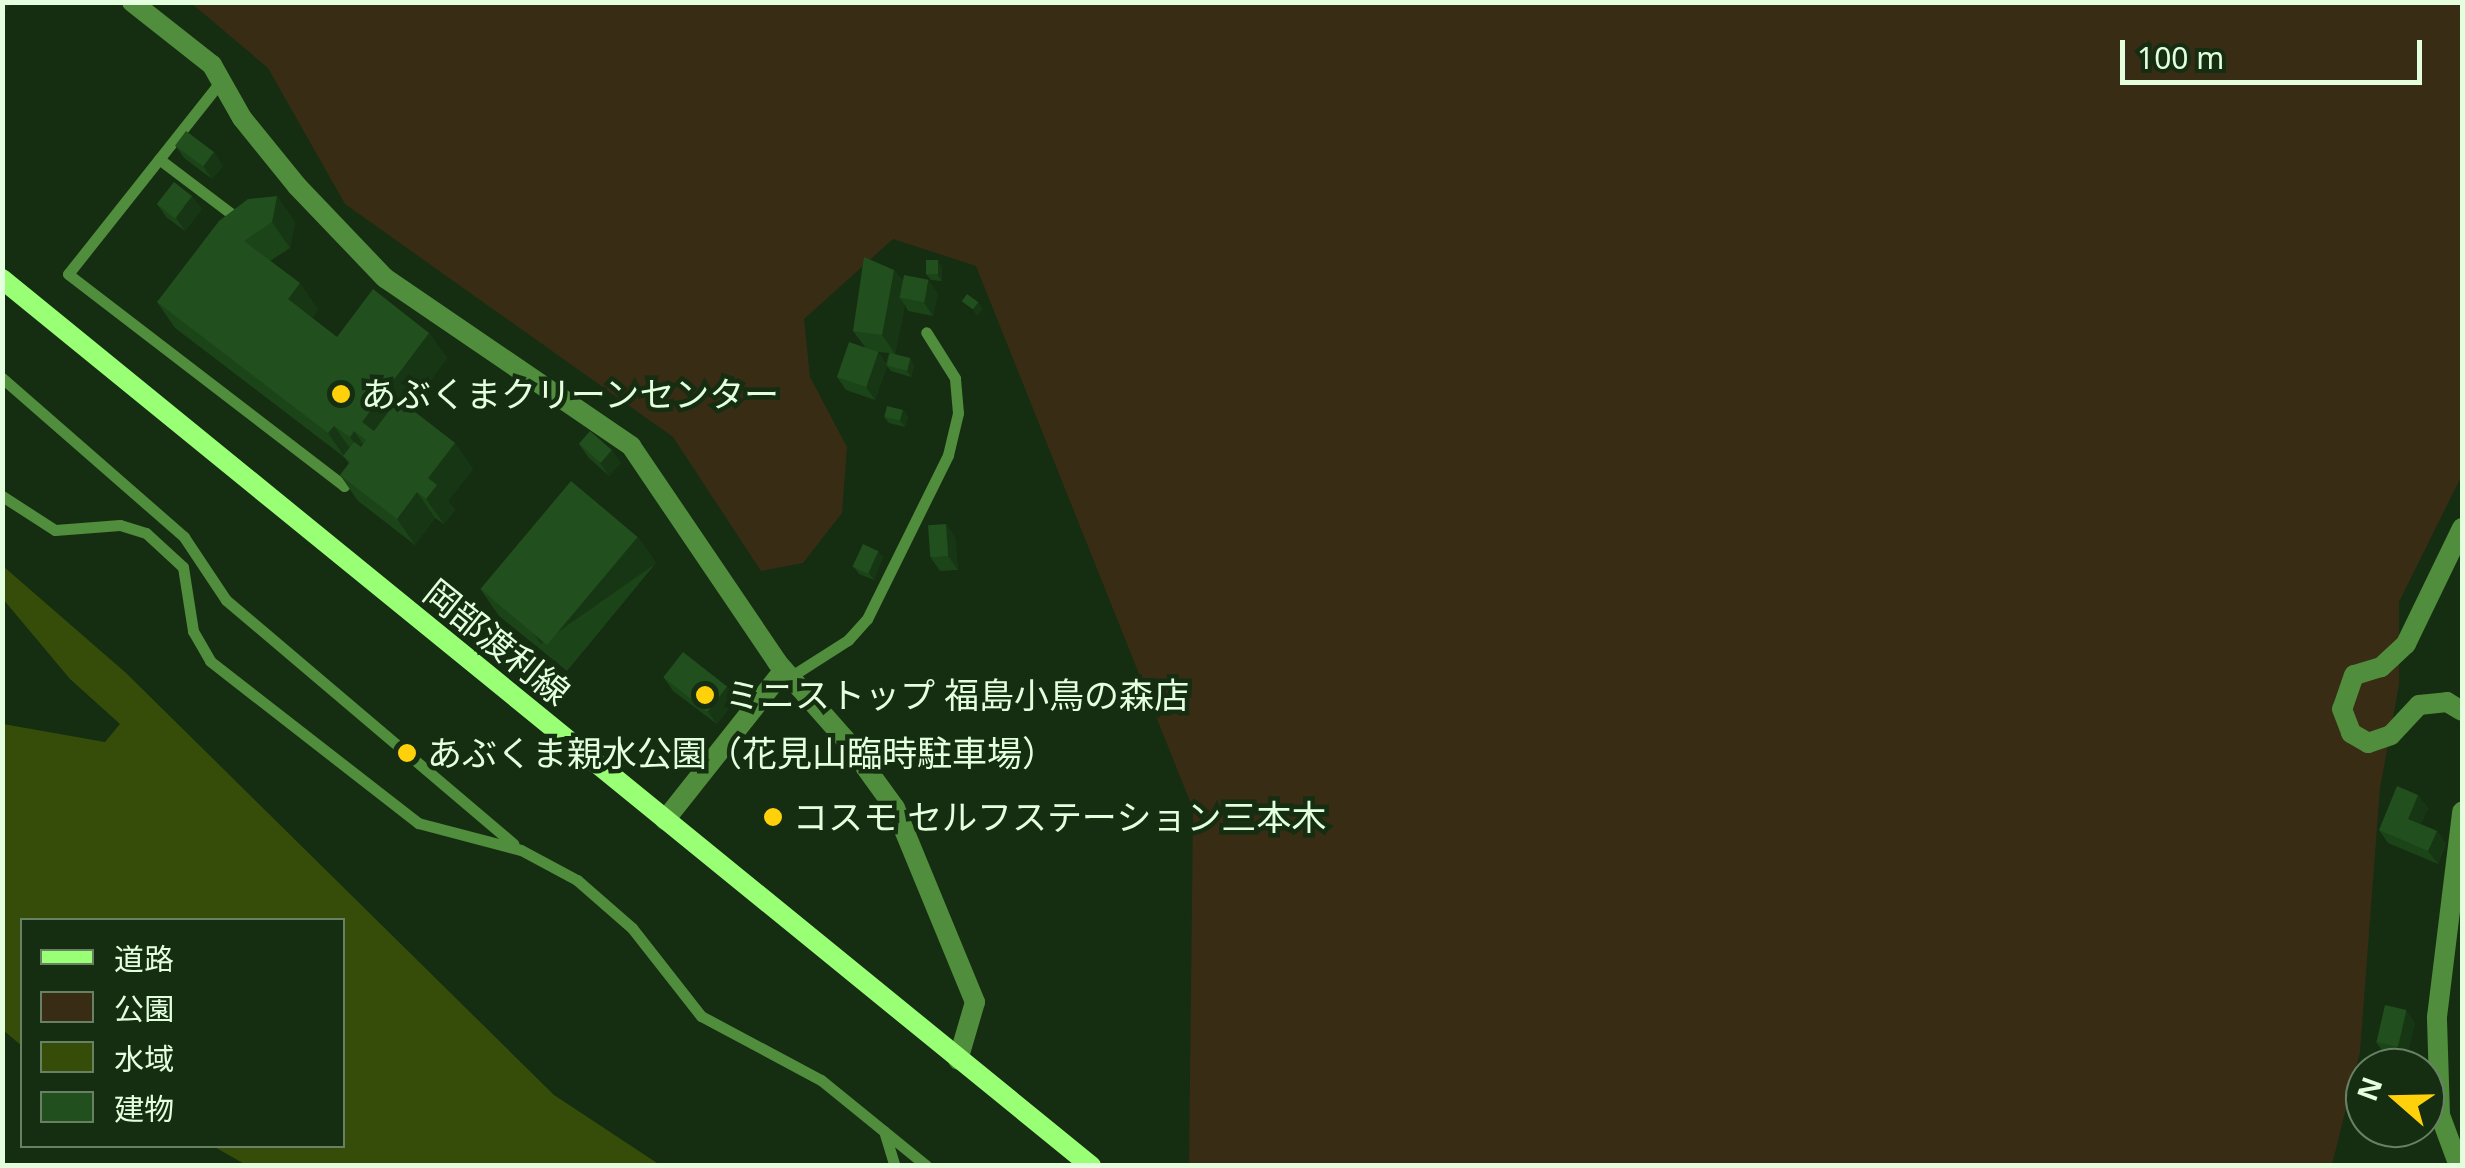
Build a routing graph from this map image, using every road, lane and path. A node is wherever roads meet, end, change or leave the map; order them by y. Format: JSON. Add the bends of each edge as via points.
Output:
{"nodes":[{"id":1,"x":132,"y":2,"type":"edge"},
{"id":2,"x":221,"y":80,"type":"junction"},
{"id":3,"x":159,"y":159,"type":"junction"},
{"id":4,"x":237,"y":218,"type":"edge"},
{"id":5,"x":2,"y":279,"type":"edge"},
{"id":6,"x":926,"y":332,"type":"dead end"},
{"id":7,"x":2,"y":378,"type":"edge"},
{"id":8,"x":355,"y":472,"type":"edge"},
{"id":9,"x":2,"y":496,"type":"edge"},
{"id":10,"x":2462,"y":528,"type":"edge"},
{"id":11,"x":787,"y":674,"type":"junction"},
{"id":12,"x":2462,"y":711,"type":"edge"},
{"id":13,"x":2462,"y":812,"type":"edge"},
{"id":14,"x":665,"y":820,"type":"junction"},
{"id":15,"x":521,"y":850,"type":"junction"},
{"id":16,"x":958,"y":1060,"type":"junction"},
{"id":17,"x":884,"y":1131,"type":"junction"},
{"id":18,"x":895,"y":1166,"type":"edge"},
{"id":19,"x":927,"y":1166,"type":"edge"},
{"id":20,"x":1091,"y":1166,"type":"edge"},
{"id":21,"x":2459,"y":1166,"type":"edge"}],
"edges":[{"from":1,"to":2,"type":"street","via":[[212,65]]},
{"from":2,"to":3,"type":"lane"},
{"from":2,"to":11,"type":"street","via":[[297,186],[385,278],[631,446]]},
{"from":3,"to":4,"type":"lane"},
{"from":3,"to":8,"type":"lane","via":[[68,274],[344,486]]},
{"from":5,"to":14,"type":"main road","name":"岡部渡利線"},
{"from":6,"to":11,"type":"lane","via":[[955,378],[958,412],[948,455],[867,619],[848,640]]},
{"from":7,"to":15,"type":"lane","via":[[184,537],[226,600]]},
{"from":9,"to":15,"type":"lane","via":[[55,530],[120,526],[146,533],[183,567],[192,631],[210,661],[418,823]]},
{"from":10,"to":12,"type":"street","via":[[2406,644],[2382,668],[2354,675],[2342,710],[2350,734],[2368,743],[2391,735],[2420,705],[2447,702]]},
{"from":11,"to":14,"type":"street"},
{"from":11,"to":16,"type":"street","via":[[895,808],[934,895],[975,1002]]},
{"from":13,"to":21,"type":"street","via":[[2437,1034],[2440,1114]]},
{"from":14,"to":16,"type":"main road","name":"岡部渡利線"},
{"from":15,"to":17,"type":"lane","via":[[599,896],[700,1016],[780,1053]]},
{"from":16,"to":20,"type":"main road","name":"岡部渡利線"},
{"from":17,"to":18,"type":"lane"},
{"from":17,"to":19,"type":"lane"}]}
